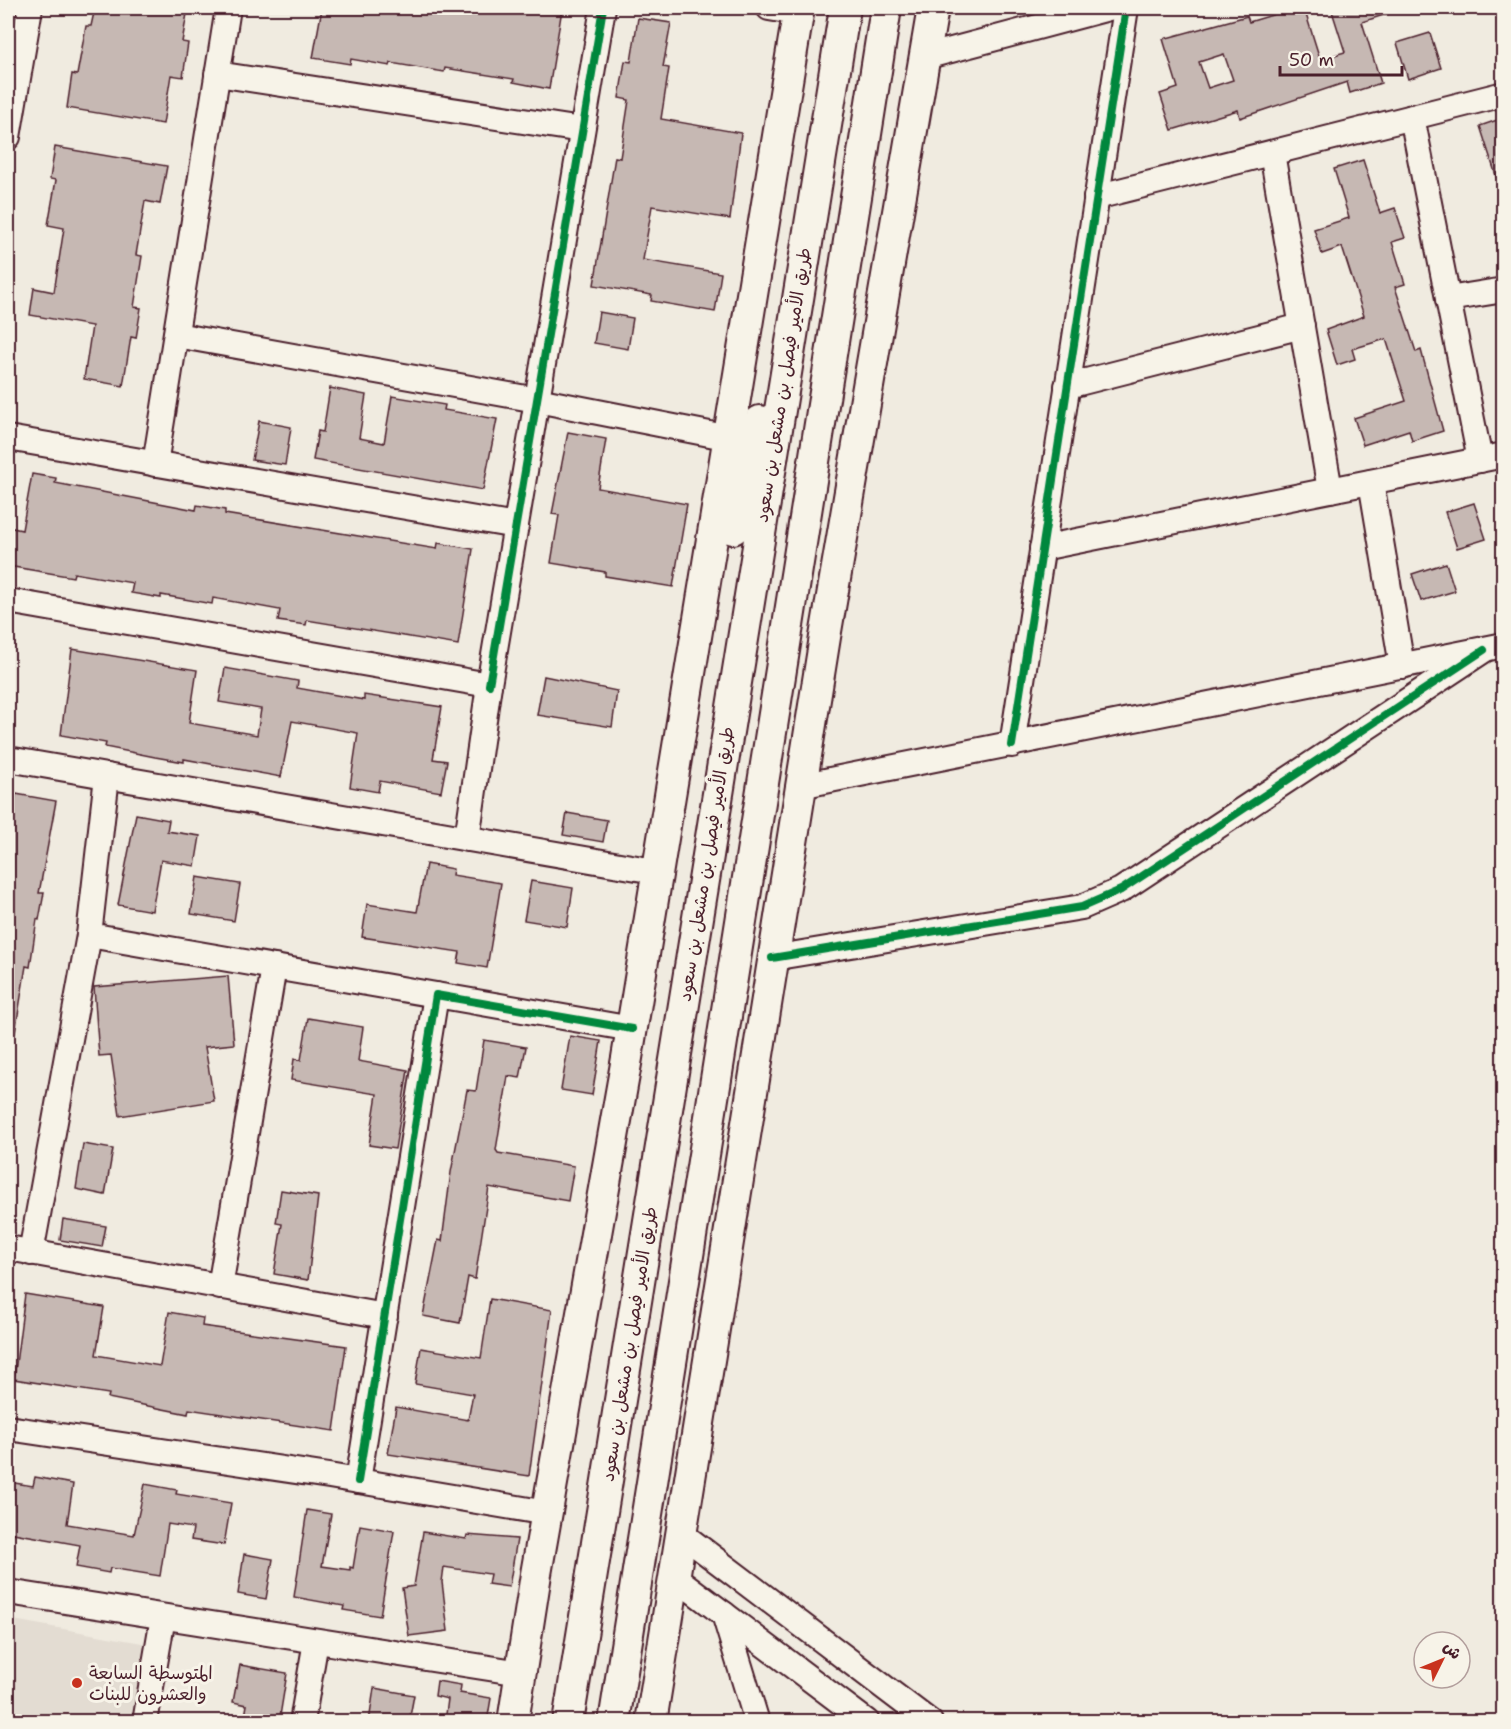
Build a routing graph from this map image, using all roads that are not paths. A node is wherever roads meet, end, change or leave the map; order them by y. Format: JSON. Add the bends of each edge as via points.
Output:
{"nodes":[{"id":1,"x":30,"y":8,"type":"edge"},
{"id":2,"x":228,"y":8,"type":"edge"},
{"id":3,"x":603,"y":8,"type":"edge"},
{"id":4,"x":769,"y":8,"type":"edge"},
{"id":5,"x":844,"y":8,"type":"edge"},
{"id":6,"x":886,"y":8,"type":"edge"},
{"id":7,"x":933,"y":8,"type":"edge"},
{"id":8,"x":1109,"y":8,"type":"edge"},
{"id":9,"x":1126,"y":8,"type":"edge"},
{"id":10,"x":799,"y":9,"type":"edge"},
{"id":11,"x":925,"y":57,"type":"junction"},
{"id":12,"x":217,"y":74,"type":"junction"},
{"id":13,"x":1503,"y":94,"type":"edge"},
{"id":14,"x":1412,"y":117,"type":"junction"},
{"id":15,"x":582,"y":129,"type":"junction"},
{"id":16,"x":8,"y":137,"type":"edge"},
{"id":17,"x":1272,"y":153,"type":"junction"},
{"id":18,"x":1096,"y":197,"type":"junction"},
{"id":19,"x":854,"y":209,"type":"junction"},
{"id":20,"x":809,"y":223,"type":"junction"},
{"id":21,"x":1503,"y":290,"type":"edge"},
{"id":22,"x":1448,"y":299,"type":"junction"},
{"id":23,"x":1302,"y":326,"type":"junction"},
{"id":24,"x":176,"y":335,"type":"junction"},
{"id":25,"x":1067,"y":386,"type":"junction"},
{"id":26,"x":537,"y":400,"type":"junction"},
{"id":27,"x":8,"y":438,"type":"edge"},
{"id":28,"x":730,"y":438,"type":"junction"},
{"id":29,"x":1503,"y":455,"type":"edge"},
{"id":30,"x":1480,"y":460,"type":"junction"},
{"id":31,"x":155,"y":464,"type":"junction"},
{"id":32,"x":1371,"y":482,"type":"junction"},
{"id":33,"x":1330,"y":490,"type":"junction"},
{"id":34,"x":516,"y":526,"type":"junction"},
{"id":35,"x":1042,"y":548,"type":"junction"},
{"id":36,"x":8,"y":601,"type":"edge"},
{"id":37,"x":825,"y":637,"type":"junction"},
{"id":38,"x":1493,"y":647,"type":"edge"},
{"id":39,"x":1402,"y":666,"type":"junction"},
{"id":40,"x":489,"y":685,"type":"junction"},
{"id":41,"x":1012,"y":745,"type":"junction"},
{"id":42,"x":8,"y":759,"type":"edge"},
{"id":43,"x":675,"y":763,"type":"junction"},
{"id":44,"x":107,"y":776,"type":"junction"},
{"id":45,"x":800,"y":786,"type":"junction"},
{"id":46,"x":467,"y":839,"type":"junction"},
{"id":47,"x":659,"y":871,"type":"junction"},
{"id":48,"x":89,"y":935,"type":"junction"},
{"id":49,"x":772,"y":958,"type":"junction"},
{"id":50,"x":274,"y":967,"type":"junction"},
{"id":51,"x":436,"y":995,"type":"junction"},
{"id":52,"x":632,"y":1029,"type":"junction"},
{"id":53,"x":693,"y":1226,"type":"junction"},
{"id":54,"x":19,"y":1250,"type":"edge"},
{"id":55,"x":220,"y":1287,"type":"junction"},
{"id":56,"x":385,"y":1316,"type":"junction"},
{"id":57,"x":8,"y":1428,"type":"edge"},
{"id":58,"x":358,"y":1481,"type":"junction"},
{"id":59,"x":547,"y":1513,"type":"junction"},
{"id":60,"x":683,"y":1535,"type":"junction"},
{"id":61,"x":676,"y":1578,"type":"junction"},
{"id":62,"x":753,"y":1589,"type":"junction"},
{"id":63,"x":8,"y":1592,"type":"edge"},
{"id":64,"x":716,"y":1608,"type":"junction"},
{"id":65,"x":163,"y":1617,"type":"junction"},
{"id":66,"x":316,"y":1641,"type":"junction"},
{"id":67,"x":521,"y":1673,"type":"junction"},
{"id":68,"x":144,"y":1722,"type":"edge"},
{"id":69,"x":302,"y":1722,"type":"edge"},
{"id":70,"x":513,"y":1722,"type":"edge"},
{"id":71,"x":568,"y":1722,"type":"edge"},
{"id":72,"x":615,"y":1722,"type":"edge"},
{"id":73,"x":651,"y":1722,"type":"edge"},
{"id":74,"x":757,"y":1722,"type":"edge"},
{"id":75,"x":867,"y":1722,"type":"edge"},
{"id":76,"x":930,"y":1722,"type":"edge"}],
"edges":[{"from":1,"to":16,"type":"street"},
{"from":2,"to":12,"type":"street"},
{"from":3,"to":15,"type":"street"},
{"from":4,"to":10,"type":"street"},
{"from":5,"to":20,"type":"main road","name":"طريق الأمير فيصل بن مشعل بن سعود"},
{"from":6,"to":19,"type":"main road"},
{"from":7,"to":11,"type":"main road"},
{"from":8,"to":11,"type":"street"},
{"from":9,"to":18,"type":"street"},
{"from":10,"to":28,"type":"main road"},
{"from":11,"to":37,"type":"main road"},
{"from":12,"to":15,"type":"street"},
{"from":12,"to":24,"type":"street"},
{"from":13,"to":14,"type":"street"},
{"from":14,"to":17,"type":"street"},
{"from":14,"to":22,"type":"street"},
{"from":15,"to":26,"type":"street"},
{"from":17,"to":18,"type":"street"},
{"from":17,"to":23,"type":"street"},
{"from":18,"to":25,"type":"street"},
{"from":19,"to":37,"type":"main road"},
{"from":19,"to":53,"type":"main road"},
{"from":20,"to":43,"type":"main road"},
{"from":20,"to":71,"type":"main road","name":"طريق الأمير فيصل بن مشعل بن سعود"},
{"from":21,"to":22,"type":"street"},
{"from":22,"to":30,"type":"street"},
{"from":23,"to":25,"type":"street"},
{"from":23,"to":33,"type":"street"},
{"from":24,"to":26,"type":"street"},
{"from":24,"to":31,"type":"street"},
{"from":25,"to":35,"type":"street"},
{"from":26,"to":28,"type":"street"},
{"from":26,"to":34,"type":"street"},
{"from":27,"to":31,"type":"street"},
{"from":28,"to":43,"type":"main road"},
{"from":29,"to":30,"type":"street"},
{"from":30,"to":32,"type":"street"},
{"from":31,"to":34,"type":"street"},
{"from":32,"to":33,"type":"street"},
{"from":32,"to":39,"type":"street"},
{"from":33,"to":35,"type":"street"},
{"from":34,"to":40,"type":"street"},
{"from":35,"to":41,"type":"street"},
{"from":36,"to":40,"type":"street"},
{"from":37,"to":45,"type":"main road"},
{"from":38,"to":39,"type":"street"},
{"from":38,"to":49,"type":"street","via":[[1121,890],[1082,907]]},
{"from":39,"to":41,"type":"street"},
{"from":40,"to":46,"type":"street"},
{"from":41,"to":45,"type":"street"},
{"from":42,"to":44,"type":"street"},
{"from":43,"to":47,"type":"main road"},
{"from":44,"to":46,"type":"street"},
{"from":44,"to":48,"type":"street"},
{"from":45,"to":49,"type":"main road"},
{"from":46,"to":47,"type":"street"},
{"from":47,"to":52,"type":"main road"},
{"from":48,"to":50,"type":"street"},
{"from":48,"to":54,"type":"street"},
{"from":49,"to":53,"type":"main road"},
{"from":49,"to":60,"type":"main road"},
{"from":50,"to":51,"type":"street"},
{"from":50,"to":55,"type":"street"},
{"from":51,"to":52,"type":"street"},
{"from":51,"to":56,"type":"street"},
{"from":52,"to":59,"type":"main road"},
{"from":53,"to":72,"type":"main road"},
{"from":54,"to":55,"type":"street"},
{"from":55,"to":56,"type":"street"},
{"from":56,"to":58,"type":"street"},
{"from":57,"to":58,"type":"street"},
{"from":58,"to":59,"type":"street"},
{"from":59,"to":67,"type":"main road"},
{"from":60,"to":61,"type":"main road"},
{"from":60,"to":62,"type":"street"},
{"from":61,"to":64,"type":"street"},
{"from":61,"to":73,"type":"main road"},
{"from":62,"to":64,"type":"street","via":[[711,1571],[701,1575],[697,1580]]},
{"from":62,"to":76,"type":"street"},
{"from":63,"to":65,"type":"street"},
{"from":64,"to":74,"type":"street"},
{"from":64,"to":75,"type":"street"},
{"from":65,"to":66,"type":"street"},
{"from":65,"to":68,"type":"street"},
{"from":66,"to":67,"type":"street"},
{"from":66,"to":69,"type":"street"},
{"from":67,"to":70,"type":"main road"}]}
